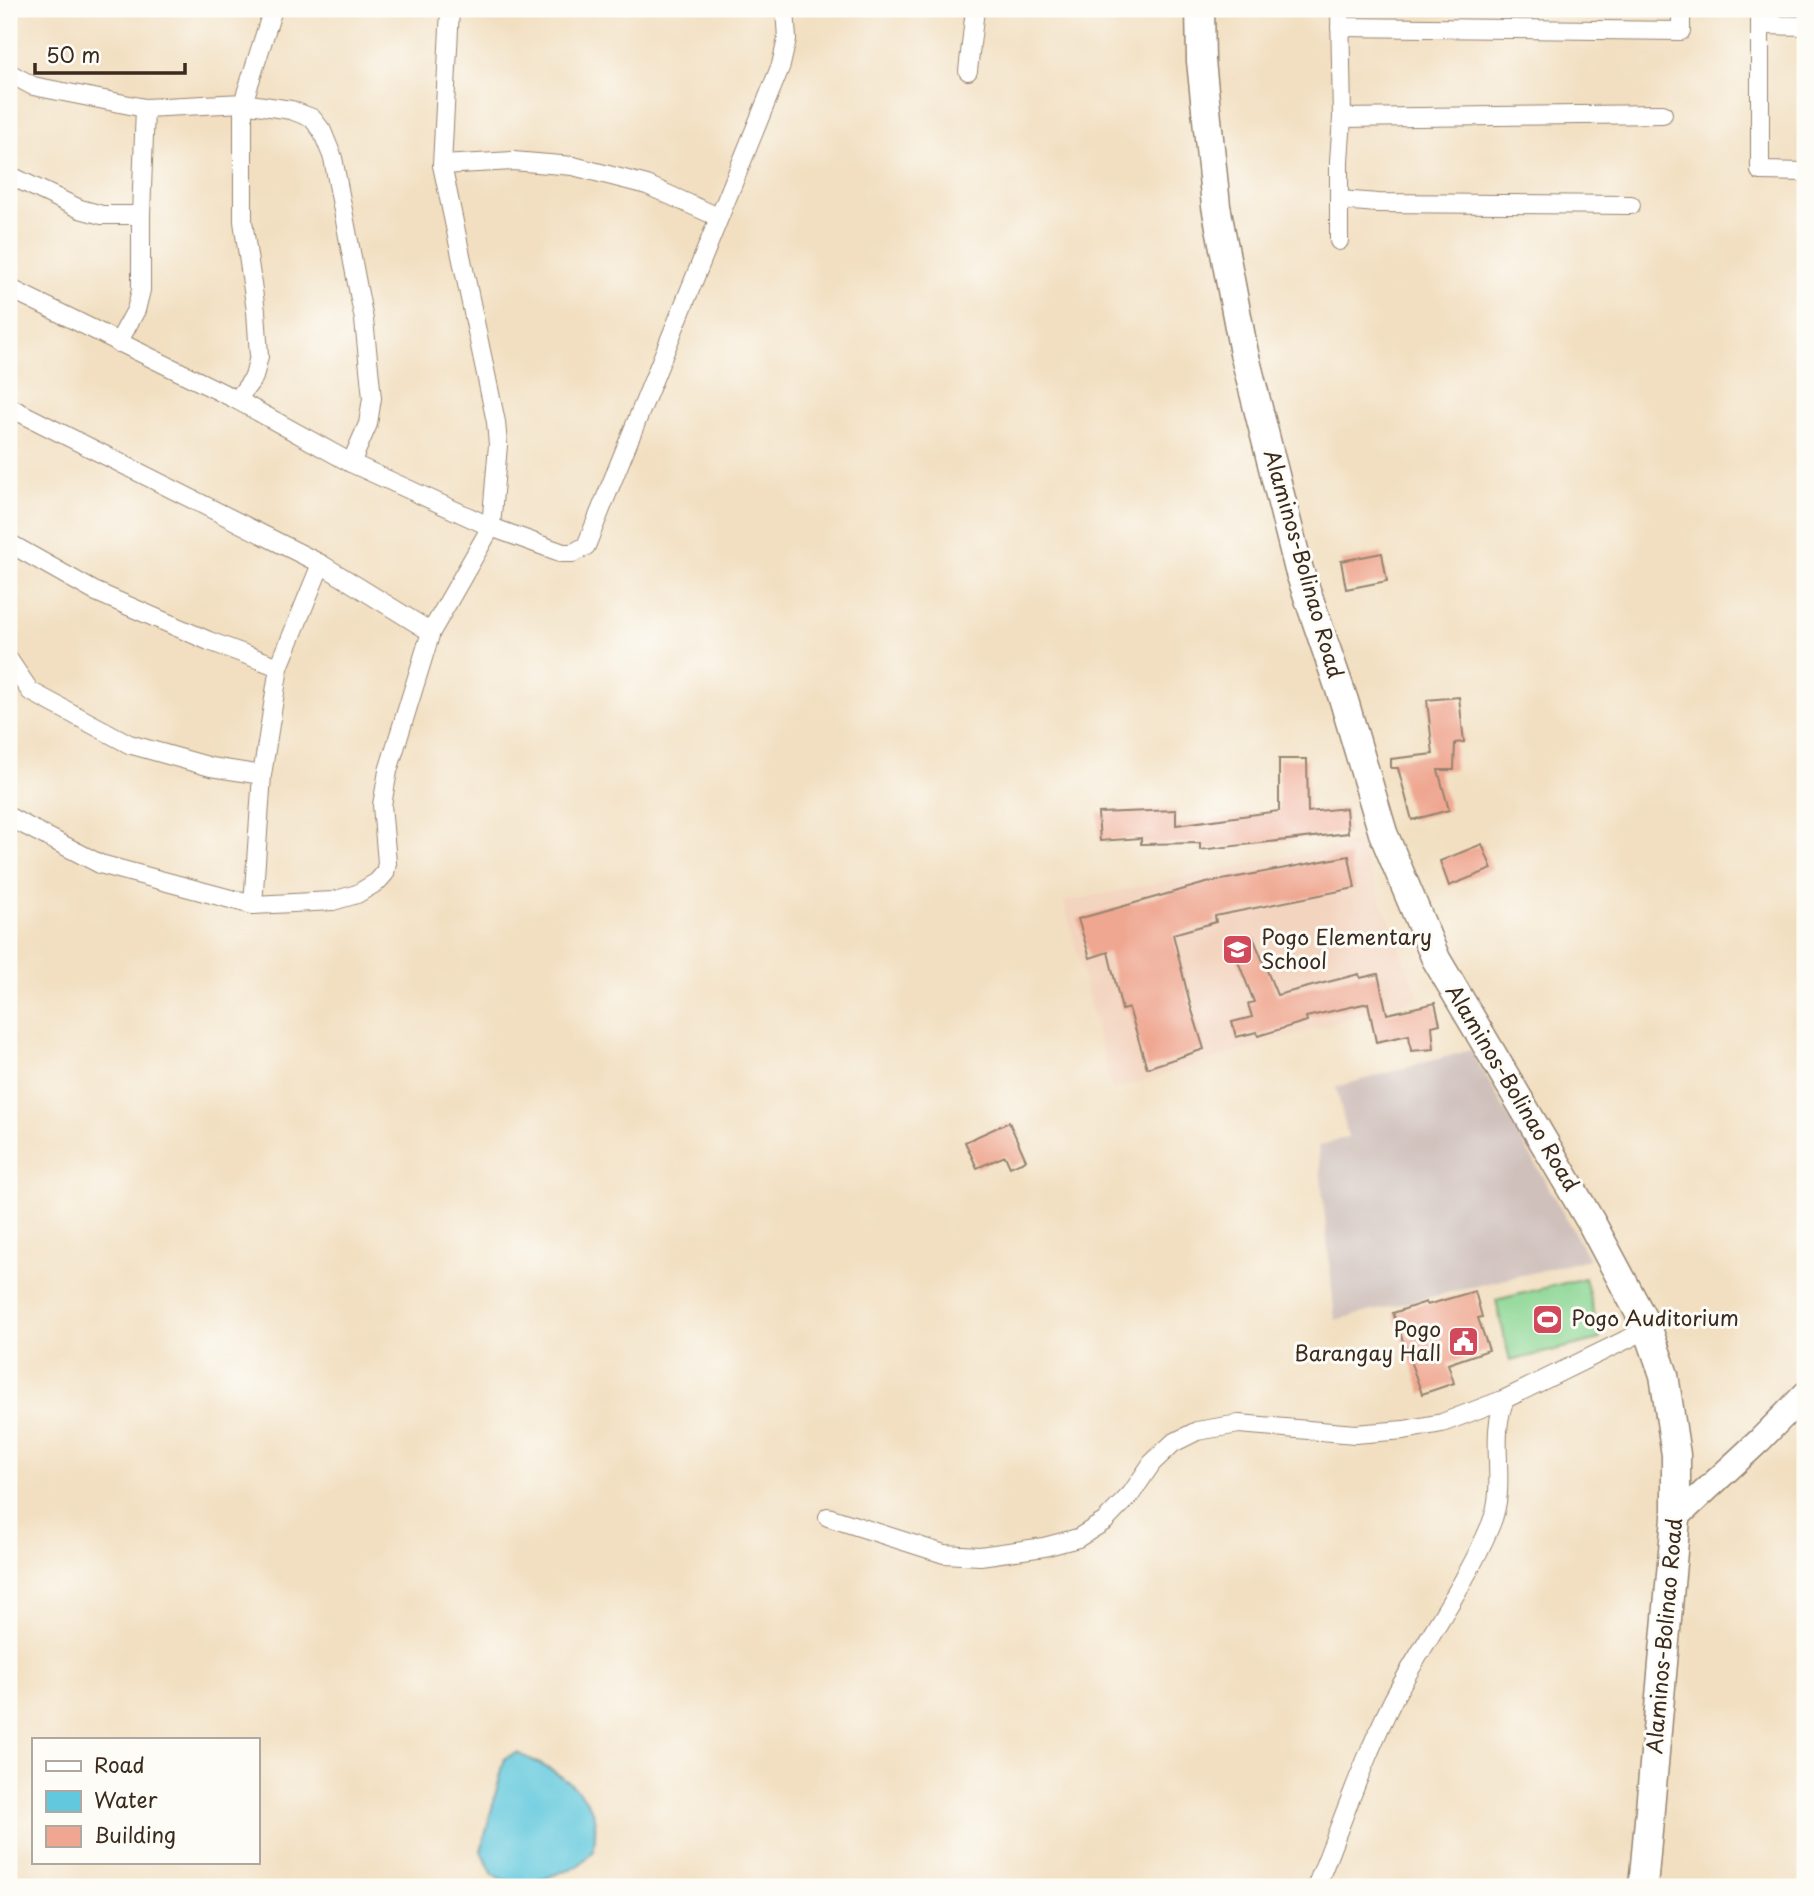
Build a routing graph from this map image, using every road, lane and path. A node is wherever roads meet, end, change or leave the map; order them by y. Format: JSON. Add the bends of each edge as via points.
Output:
{"nodes":[{"id":1,"x":273,"y":9,"type":"edge"},
{"id":2,"x":450,"y":9,"type":"edge"},
{"id":3,"x":785,"y":9,"type":"edge"},
{"id":4,"x":975,"y":9,"type":"edge"},
{"id":5,"x":1200,"y":9,"type":"edge"},
{"id":6,"x":1681,"y":9,"type":"edge"},
{"id":7,"x":1760,"y":17,"type":"edge"},
{"id":8,"x":1340,"y":18,"type":"edge"},
{"id":9,"x":1805,"y":26,"type":"edge"},
{"id":10,"x":968,"y":71,"type":"dead end"},
{"id":11,"x":9,"y":73,"type":"edge"},
{"id":12,"x":243,"y":103,"type":"junction"},
{"id":13,"x":145,"y":108,"type":"junction"},
{"id":14,"x":1663,"y":114,"type":"dead end"},
{"id":15,"x":1342,"y":118,"type":"junction"},
{"id":16,"x":442,"y":165,"type":"junction"},
{"id":17,"x":1805,"y":172,"type":"edge"},
{"id":18,"x":9,"y":176,"type":"edge"},
{"id":19,"x":1340,"y":200,"type":"junction"},
{"id":20,"x":1631,"y":205,"type":"dead end"},
{"id":21,"x":141,"y":215,"type":"junction"},
{"id":22,"x":718,"y":217,"type":"junction"},
{"id":23,"x":1339,"y":241,"type":"dead end"},
{"id":24,"x":9,"y":288,"type":"edge"},
{"id":25,"x":118,"y":343,"type":"junction"},
{"id":26,"x":237,"y":400,"type":"junction"},
{"id":27,"x":9,"y":407,"type":"edge"},
{"id":28,"x":351,"y":463,"type":"junction"},
{"id":29,"x":491,"y":527,"type":"junction"},
{"id":30,"x":9,"y":543,"type":"edge"},
{"id":31,"x":321,"y":564,"type":"junction"},
{"id":32,"x":431,"y":632,"type":"junction"},
{"id":33,"x":9,"y":660,"type":"edge"},
{"id":34,"x":279,"y":667,"type":"junction"},
{"id":35,"x":262,"y":775,"type":"junction"},
{"id":36,"x":9,"y":817,"type":"edge"},
{"id":37,"x":253,"y":905,"type":"junction"},
{"id":38,"x":1648,"y":1329,"type":"junction"},
{"id":39,"x":1805,"y":1394,"type":"edge"},
{"id":40,"x":1505,"y":1399,"type":"junction"},
{"id":41,"x":828,"y":1517,"type":"dead end"},
{"id":42,"x":1676,"y":1518,"type":"junction"},
{"id":43,"x":1317,"y":1887,"type":"edge"},
{"id":44,"x":1643,"y":1887,"type":"edge"}],
"edges":[{"from":1,"to":12,"type":"street"},
{"from":2,"to":16,"type":"street"},
{"from":3,"to":22,"type":"street","via":[[787,39],[781,65]]},
{"from":4,"to":10,"type":"street"},
{"from":5,"to":38,"type":"main road","name":"Alaminos-Bolinao Road","via":[[1216,206],[1244,353],[1299,569],[1383,833],[1436,959],[1591,1222]]},
{"from":6,"to":8,"type":"street","via":[[1681,31]]},
{"from":7,"to":9,"type":"street"},
{"from":7,"to":17,"type":"street","via":[[1760,171]]},
{"from":8,"to":15,"type":"street"},
{"from":11,"to":13,"type":"street","via":[[33,86]]},
{"from":12,"to":13,"type":"street"},
{"from":12,"to":26,"type":"street","via":[[243,221],[260,356],[254,377]]},
{"from":12,"to":28,"type":"street","via":[[312,118],[333,158],[363,320],[372,398],[368,424]]},
{"from":13,"to":21,"type":"street"},
{"from":14,"to":15,"type":"street"},
{"from":15,"to":19,"type":"street"},
{"from":16,"to":22,"type":"street","via":[[513,161],[573,166],[647,185]]},
{"from":16,"to":29,"type":"street","via":[[496,422]]},
{"from":18,"to":21,"type":"street","via":[[80,209],[102,215]]},
{"from":19,"to":20,"type":"street"},
{"from":19,"to":23,"type":"street"},
{"from":21,"to":25,"type":"street","via":[[141,290]]},
{"from":22,"to":29,"type":"street","via":[[586,546],[563,553]]},
{"from":24,"to":25,"type":"street"},
{"from":25,"to":26,"type":"street"},
{"from":26,"to":28,"type":"street"},
{"from":27,"to":31,"type":"street"},
{"from":28,"to":29,"type":"street"},
{"from":29,"to":32,"type":"street"},
{"from":30,"to":34,"type":"street","via":[[94,591]]},
{"from":31,"to":32,"type":"street"},
{"from":31,"to":34,"type":"street"},
{"from":32,"to":37,"type":"street","via":[[388,771],[382,805],[385,873],[358,894],[333,901]]},
{"from":33,"to":35,"type":"street","via":[[30,691],[129,744],[211,767]]},
{"from":34,"to":35,"type":"street"},
{"from":35,"to":37,"type":"street"},
{"from":36,"to":37,"type":"street","via":[[100,864]]},
{"from":38,"to":40,"type":"street"},
{"from":38,"to":42,"type":"main road","name":"Alaminos-Bolinao Road","via":[[1664,1375],[1672,1421]]},
{"from":39,"to":42,"type":"street"},
{"from":40,"to":41,"type":"street","via":[[1443,1423],[1404,1430],[1355,1434],[1239,1424],[1197,1431],[1173,1443],[1152,1463],[1105,1521],[1078,1538],[1044,1547],[980,1556],[944,1554]]},
{"from":40,"to":43,"type":"street","via":[[1497,1432],[1499,1499],[1492,1521],[1393,1700]]},
{"from":42,"to":44,"type":"main road","name":"Alaminos-Bolinao Road"}]}
